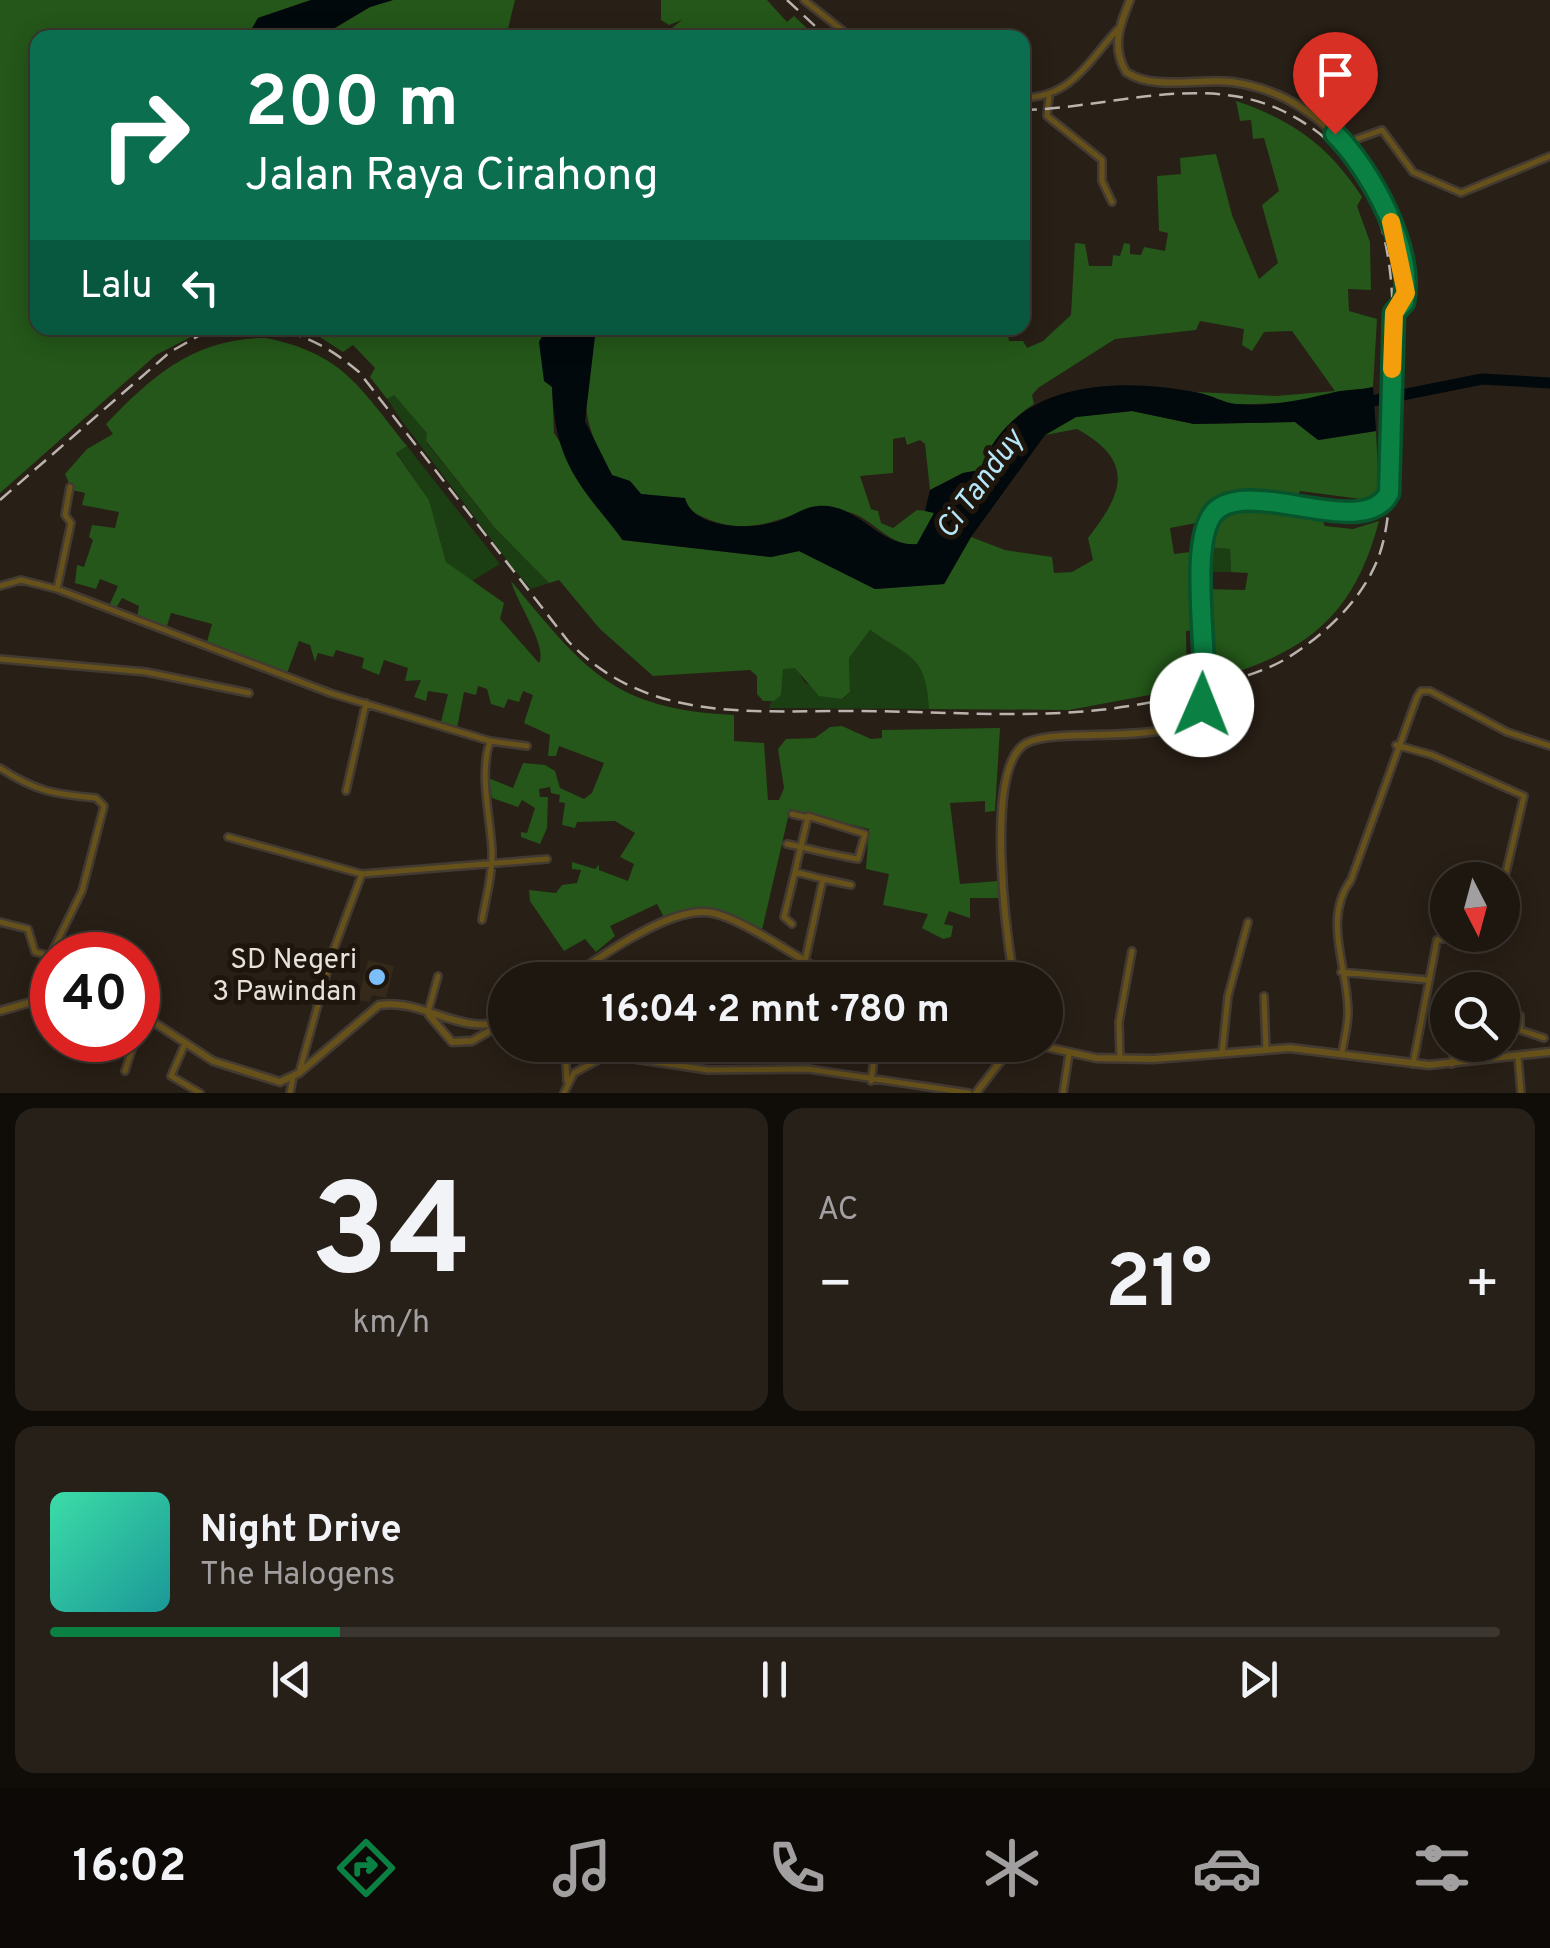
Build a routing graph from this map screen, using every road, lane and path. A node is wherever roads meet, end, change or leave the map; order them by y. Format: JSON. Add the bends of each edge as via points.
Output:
{"nodes":[{"id":1,"x":804,"y":0,"type":"edge"},
{"id":2,"x":1130,"y":0,"type":"edge"},
{"id":3,"x":1118,"y":29,"type":"junction"},
{"id":4,"x":842,"y":30,"type":"edge"},
{"id":5,"x":1049,"y":97,"type":"junction"},
{"id":6,"x":1030,"y":98,"type":"edge"},
{"id":7,"x":1350,"y":150,"type":"junction"},
{"id":8,"x":1550,"y":156,"type":"edge"},
{"id":9,"x":1112,"y":202,"type":"dead end"},
{"id":10,"x":70,"y":487,"type":"dead end"},
{"id":11,"x":0,"y":586,"type":"edge"},
{"id":12,"x":57,"y":589,"type":"junction"},
{"id":13,"x":0,"y":659,"type":"edge"},
{"id":14,"x":248,"y":693,"type":"dead end"},
{"id":15,"x":366,"y":703,"type":"junction"},
{"id":16,"x":490,"y":741,"type":"junction"},
{"id":17,"x":1396,"y":744,"type":"junction"},
{"id":18,"x":526,"y":746,"type":"dead end"},
{"id":19,"x":1550,"y":746,"type":"edge"},
{"id":20,"x":0,"y":768,"type":"edge"},
{"id":21,"x":346,"y":791,"type":"dead end"},
{"id":22,"x":792,"y":814,"type":"dead end"},
{"id":23,"x":808,"y":818,"type":"junction"},
{"id":24,"x":228,"y":837,"type":"dead end"},
{"id":25,"x":787,"y":844,"type":"dead end"},
{"id":26,"x":801,"y":847,"type":"junction"},
{"id":27,"x":547,"y":860,"type":"dead end"},
{"id":28,"x":1508,"y":862,"type":"edge"},
{"id":29,"x":492,"y":864,"type":"junction"},
{"id":30,"x":795,"y":872,"type":"junction"},
{"id":31,"x":362,"y":874,"type":"junction"},
{"id":32,"x":823,"y":879,"type":"junction"},
{"id":33,"x":851,"y":885,"type":"dead end"},
{"id":34,"x":482,"y":920,"type":"dead end"},
{"id":35,"x":0,"y":922,"type":"edge"},
{"id":36,"x":1248,"y":922,"type":"dead end"},
{"id":37,"x":792,"y":924,"type":"dead end"},
{"id":38,"x":62,"y":932,"type":"edge"},
{"id":39,"x":30,"y":936,"type":"edge"},
{"id":40,"x":1132,"y":951,"type":"dead end"},
{"id":41,"x":1434,"y":952,"type":"edge"},
{"id":42,"x":805,"y":961,"type":"joint"},
{"id":43,"x":598,"y":962,"type":"edge"},
{"id":44,"x":1011,"y":962,"type":"edge"},
{"id":45,"x":1341,"y":972,"type":"junction"},
{"id":46,"x":438,"y":976,"type":"dead end"},
{"id":47,"x":1428,"y":980,"type":"junction"},
{"id":48,"x":1264,"y":996,"type":"dead end"},
{"id":49,"x":30,"y":1002,"type":"edge"},
{"id":50,"x":0,"y":1011,"type":"edge"},
{"id":51,"x":428,"y":1014,"type":"junction"},
{"id":52,"x":488,"y":1023,"type":"edge"},
{"id":53,"x":160,"y":1026,"type":"edge"},
{"id":54,"x":1520,"y":1030,"type":"edge"},
{"id":55,"x":488,"y":1031,"type":"edge"},
{"id":56,"x":1544,"y":1038,"type":"dead end"},
{"id":57,"x":186,"y":1041,"type":"junction"},
{"id":58,"x":1266,"y":1049,"type":"junction"},
{"id":59,"x":1063,"y":1052,"type":"edge"},
{"id":60,"x":1550,"y":1052,"type":"edge"},
{"id":61,"x":1342,"y":1053,"type":"junction"},
{"id":62,"x":1069,"y":1054,"type":"junction"},
{"id":63,"x":1222,"y":1054,"type":"junction"},
{"id":64,"x":1520,"y":1057,"type":"edge"},
{"id":65,"x":1120,"y":1058,"type":"junction"},
{"id":66,"x":127,"y":1062,"type":"edge"},
{"id":67,"x":566,"y":1062,"type":"edge"},
{"id":68,"x":874,"y":1062,"type":"edge"},
{"id":69,"x":998,"y":1062,"type":"edge"},
{"id":70,"x":1473,"y":1062,"type":"edge"},
{"id":71,"x":1518,"y":1062,"type":"edge"},
{"id":72,"x":1413,"y":1064,"type":"junction"},
{"id":73,"x":1452,"y":1064,"type":"joint"},
{"id":74,"x":124,"y":1070,"type":"dead end"},
{"id":75,"x":296,"y":1075,"type":"junction"},
{"id":76,"x":872,"y":1081,"type":"junction"},
{"id":77,"x":567,"y":1082,"type":"junction"},
{"id":78,"x":200,"y":1093,"type":"edge"},
{"id":79,"x":290,"y":1093,"type":"edge"},
{"id":80,"x":564,"y":1093,"type":"edge"},
{"id":81,"x":972,"y":1093,"type":"edge"},
{"id":82,"x":1063,"y":1093,"type":"edge"},
{"id":83,"x":1520,"y":1093,"type":"edge"}],
"edges":[{"from":1,"to":4,"type":"street"},
{"from":2,"to":3,"type":"street"},
{"from":3,"to":5,"type":"street","via":[[1093,61]]},
{"from":3,"to":7,"type":"street","via":[[1122,66],[1132,76],[1258,89],[1315,118]]},
{"from":5,"to":6,"type":"street"},
{"from":5,"to":9,"type":"street","via":[[1048,116],[1102,160]]},
{"from":7,"to":8,"type":"street","via":[[1382,130],[1413,172],[1462,193]]},
{"from":7,"to":44,"type":"street","via":[[1394,232],[1406,293],[1394,313],[1389,493],[1378,506],[1352,512],[1266,501],[1222,506],[1207,523],[1204,540],[1205,690],[1197,712],[1137,733],[1037,738],[1016,753],[1002,828],[1002,904]]},
{"from":10,"to":12,"type":"street","via":[[65,516],[71,523]]},
{"from":11,"to":12,"type":"street","via":[[21,580]]},
{"from":12,"to":15,"type":"street"},
{"from":13,"to":14,"type":"street","via":[[146,672]]},
{"from":15,"to":16,"type":"street"},
{"from":15,"to":21,"type":"street"},
{"from":16,"to":18,"type":"street"},
{"from":16,"to":29,"type":"street","via":[[484,773]]},
{"from":17,"to":19,"type":"street","via":[[1424,690]]},
{"from":17,"to":28,"type":"street","via":[[1524,796]]},
{"from":17,"to":45,"type":"street","via":[[1351,880],[1338,897]]},
{"from":20,"to":38,"type":"street","via":[[36,789],[96,798],[104,806],[82,891]]},
{"from":22,"to":23,"type":"street"},
{"from":23,"to":26,"type":"street"},
{"from":23,"to":26,"type":"street","via":[[864,831],[865,840],[858,859]]},
{"from":24,"to":31,"type":"street"},
{"from":25,"to":26,"type":"street"},
{"from":26,"to":30,"type":"street"},
{"from":27,"to":29,"type":"street"},
{"from":29,"to":31,"type":"street"},
{"from":29,"to":34,"type":"street"},
{"from":30,"to":32,"type":"street"},
{"from":30,"to":37,"type":"street","via":[[784,917]]},
{"from":31,"to":75,"type":"street"},
{"from":32,"to":33,"type":"street"},
{"from":32,"to":42,"type":"street"},
{"from":35,"to":39,"type":"street","via":[[28,929]]},
{"from":36,"to":63,"type":"street","via":[[1227,1001]]},
{"from":40,"to":65,"type":"street","via":[[1119,1022]]},
{"from":41,"to":47,"type":"street"},
{"from":42,"to":43,"type":"street","via":[[702,912],[647,932]]},
{"from":45,"to":47,"type":"street"},
{"from":45,"to":61,"type":"street","via":[[1348,1010]]},
{"from":46,"to":51,"type":"street"},
{"from":47,"to":72,"type":"street"},
{"from":48,"to":58,"type":"street"},
{"from":49,"to":50,"type":"street"},
{"from":51,"to":52,"type":"street","via":[[467,1025]]},
{"from":51,"to":55,"type":"street","via":[[452,1042]]},
{"from":51,"to":75,"type":"street","via":[[398,1003],[370,1008]]},
{"from":53,"to":57,"type":"street"},
{"from":54,"to":56,"type":"street"},
{"from":57,"to":75,"type":"street","via":[[226,1067],[276,1082]]},
{"from":57,"to":78,"type":"street","via":[[170,1076]]},
{"from":58,"to":61,"type":"street"},
{"from":58,"to":63,"type":"street"},
{"from":59,"to":62,"type":"street"},
{"from":60,"to":64,"type":"street"},
{"from":61,"to":72,"type":"street"},
{"from":62,"to":65,"type":"street"},
{"from":62,"to":82,"type":"street"},
{"from":63,"to":65,"type":"street"},
{"from":66,"to":74,"type":"street"},
{"from":67,"to":77,"type":"street"},
{"from":68,"to":76,"type":"street"},
{"from":69,"to":81,"type":"street"},
{"from":70,"to":73,"type":"street"},
{"from":71,"to":83,"type":"street"},
{"from":72,"to":73,"type":"street"},
{"from":75,"to":79,"type":"street"},
{"from":76,"to":77,"type":"street","via":[[808,1069],[708,1070],[607,1055]]},
{"from":76,"to":81,"type":"street"},
{"from":77,"to":80,"type":"street"}]}
